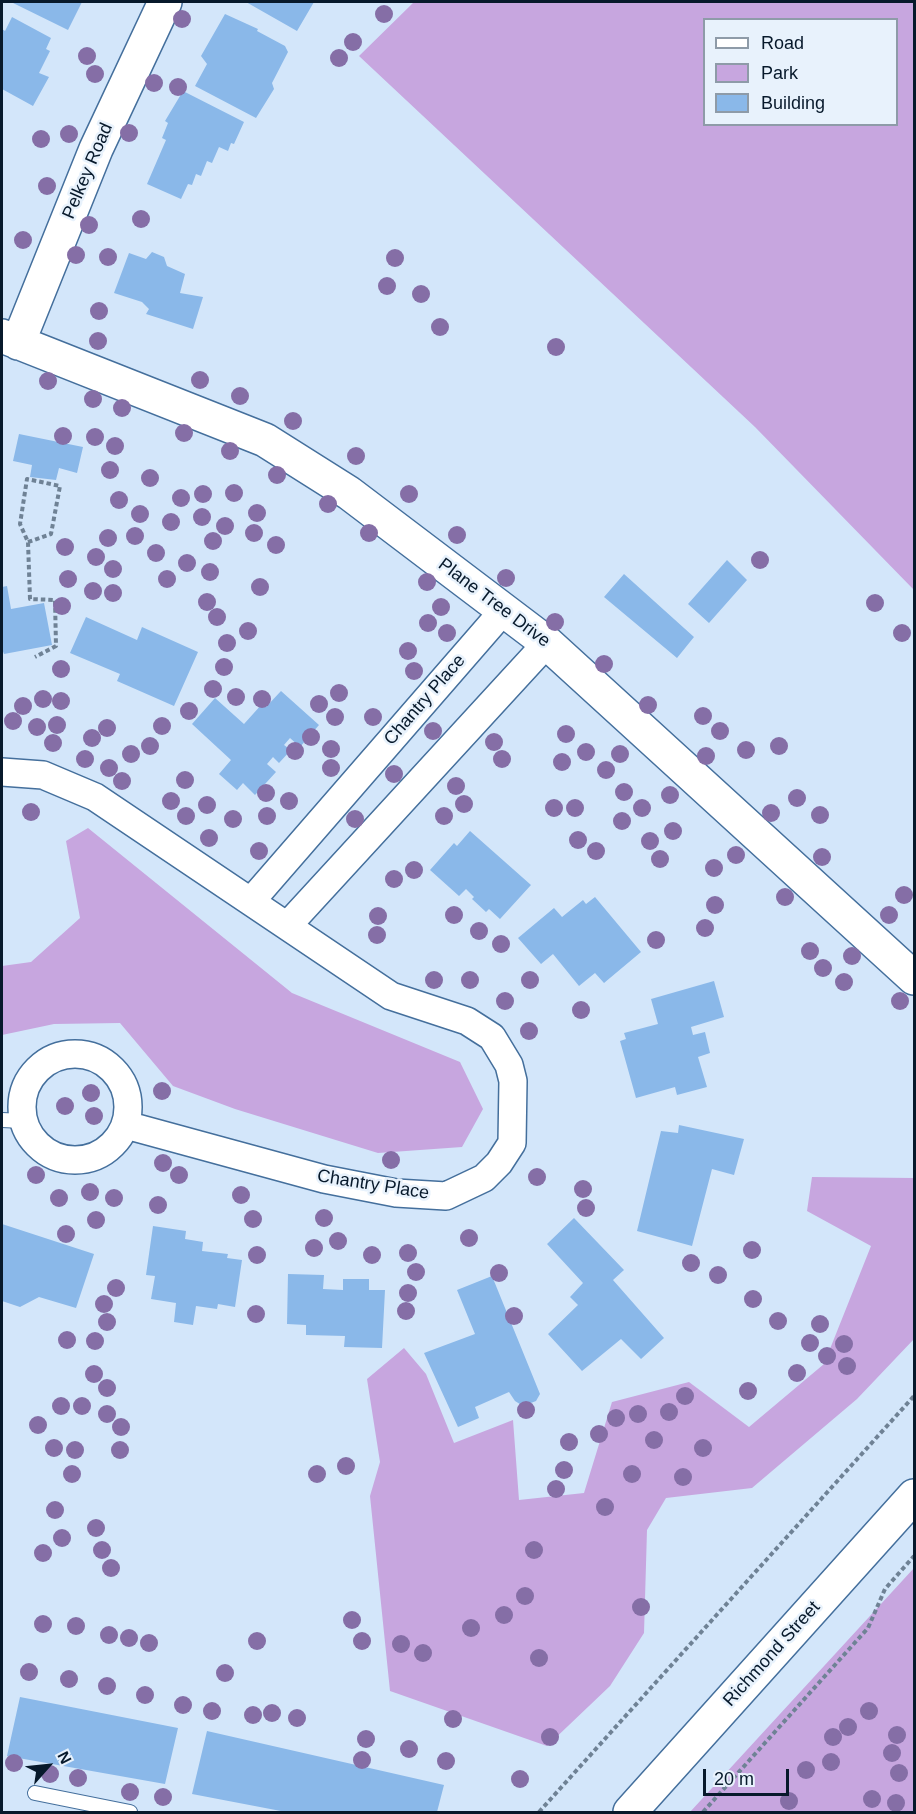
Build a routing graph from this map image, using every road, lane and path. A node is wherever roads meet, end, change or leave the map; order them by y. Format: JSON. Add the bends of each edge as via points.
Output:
{"nodes":[{"id":1,"x":165,"y":2,"type":"edge"},
{"id":2,"x":10,"y":340,"type":"edge"},
{"id":3,"x":28,"y":542,"type":"junction"},
{"id":4,"x":504,"y":610,"type":"junction"},
{"id":5,"x":547,"y":643,"type":"junction"},
{"id":6,"x":35,"y":657,"type":"dead end"},
{"id":7,"x":2,"y":772,"type":"edge"},
{"id":8,"x":252,"y":900,"type":"junction"},
{"id":9,"x":288,"y":925,"type":"junction"},
{"id":10,"x":915,"y":978,"type":"edge"},
{"id":11,"x":12,"y":1121,"type":"edge"},
{"id":12,"x":126,"y":1125,"type":"junction"},
{"id":13,"x":915,"y":1396,"type":"edge"},
{"id":14,"x":915,"y":1496,"type":"edge"},
{"id":15,"x":915,"y":1556,"type":"edge"},
{"id":16,"x":35,"y":1793,"type":"dead end"},
{"id":17,"x":130,"y":1812,"type":"edge"},
{"id":18,"x":539,"y":1812,"type":"edge"},
{"id":19,"x":630,"y":1812,"type":"edge"},
{"id":20,"x":703,"y":1812,"type":"edge"}],
"edges":[{"from":1,"to":2,"type":"street","name":"Pelkey Road"},
{"from":2,"to":4,"type":"street","name":"Plane Tree Drive","via":[[265,440],[349,494]]},
{"from":3,"to":3,"type":"path","via":[[51,534],[60,486],[27,479],[20,524]]},
{"from":3,"to":6,"type":"path","via":[[30,599],[55,600],[56,646]]},
{"from":4,"to":5,"type":"street","name":"Plane Tree Drive"},
{"from":4,"to":8,"type":"street","name":"Chantry Place"},
{"from":5,"to":9,"type":"street"},
{"from":5,"to":10,"type":"street","name":"Plane Tree Drive"},
{"from":7,"to":8,"type":"street","name":"Chantry Place","via":[[44,775],[95,797]]},
{"from":8,"to":9,"type":"street","name":"Chantry Place"},
{"from":9,"to":12,"type":"street","name":"Chantry Place","via":[[391,996],[467,1021],[492,1037],[513,1081],[512,1143],[499,1163],[484,1178],[446,1196],[396,1193],[324,1179]]},
{"from":11,"to":12,"type":"street","via":[[42,1149],[57,1158],[74,1161],[106,1152]]},
{"from":11,"to":12,"type":"street","via":[[36,1070],[50,1059],[86,1054],[117,1073],[129,1107]]},
{"from":13,"to":18,"type":"path"},
{"from":14,"to":19,"type":"street","name":"Richmond Street"},
{"from":15,"to":20,"type":"path","via":[[885,1589],[868,1628]]},
{"from":16,"to":17,"type":"lane"}]}
